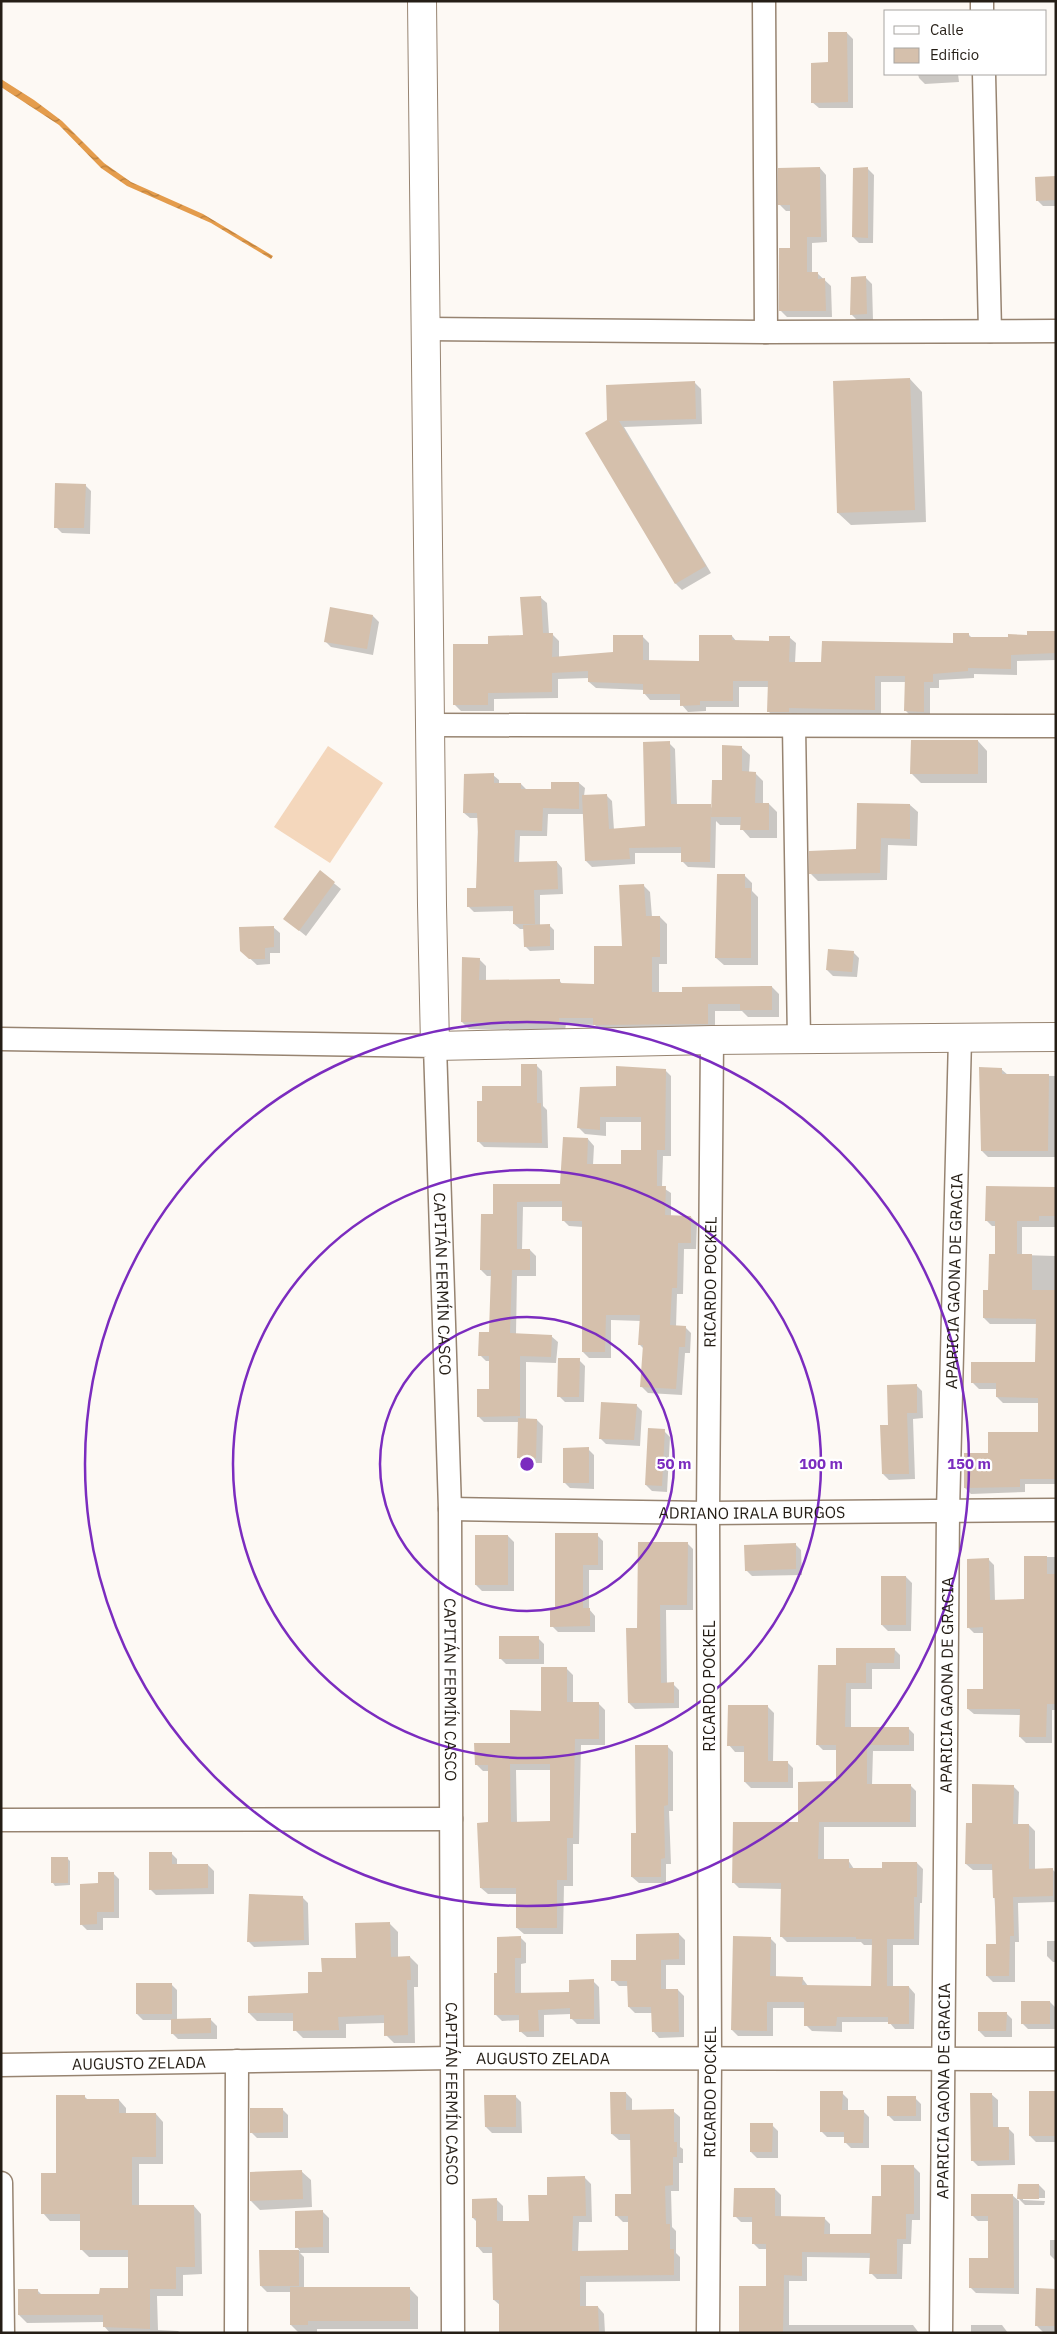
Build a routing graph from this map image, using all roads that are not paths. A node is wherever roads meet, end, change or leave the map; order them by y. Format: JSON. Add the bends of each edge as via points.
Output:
{"nodes":[{"id":1,"x":422,"y":1,"type":"edge"},
{"id":2,"x":764,"y":1,"type":"edge"},
{"id":3,"x":984,"y":75,"type":"edge"},
{"id":4,"x":426,"y":329,"type":"junction"},
{"id":5,"x":990,"y":331,"type":"junction"},
{"id":6,"x":1056,"y":331,"type":"edge"},
{"id":7,"x":766,"y":332,"type":"junction"},
{"id":8,"x":430,"y":725,"type":"junction"},
{"id":9,"x":794,"y":726,"type":"junction"},
{"id":10,"x":1056,"y":726,"type":"edge"},
{"id":11,"x":1056,"y":1037,"type":"edge"},
{"id":12,"x":960,"y":1038,"type":"junction"},
{"id":13,"x":1,"y":1039,"type":"edge"},
{"id":14,"x":712,"y":1040,"type":"junction"},
{"id":15,"x":799,"y":1040,"type":"junction"},
{"id":16,"x":435,"y":1046,"type":"junction"},
{"id":17,"x":450,"y":1509,"type":"junction"},
{"id":18,"x":1056,"y":1510,"type":"edge"},
{"id":19,"x":948,"y":1511,"type":"junction"},
{"id":20,"x":708,"y":1513,"type":"junction"},
{"id":21,"x":451,"y":1819,"type":"junction"},
{"id":22,"x":1,"y":1820,"type":"edge"},
{"id":23,"x":452,"y":2058,"type":"junction"},
{"id":24,"x":944,"y":2059,"type":"junction"},
{"id":25,"x":1056,"y":2059,"type":"edge"},
{"id":26,"x":710,"y":2060,"type":"junction"},
{"id":27,"x":237,"y":2061,"type":"junction"},
{"id":28,"x":1,"y":2065,"type":"edge"},
{"id":29,"x":1,"y":2183,"type":"edge"},
{"id":30,"x":3,"y":2333,"type":"edge"},
{"id":31,"x":236,"y":2333,"type":"edge"},
{"id":32,"x":453,"y":2333,"type":"edge"},
{"id":33,"x":708,"y":2333,"type":"edge"},
{"id":34,"x":941,"y":2333,"type":"edge"}],
"edges":[{"from":1,"to":4,"type":"street"},
{"from":2,"to":7,"type":"street"},
{"from":3,"to":5,"type":"street"},
{"from":4,"to":7,"type":"street"},
{"from":4,"to":8,"type":"street"},
{"from":5,"to":6,"type":"street"},
{"from":5,"to":7,"type":"street"},
{"from":8,"to":9,"type":"street"},
{"from":8,"to":16,"type":"street"},
{"from":9,"to":10,"type":"street"},
{"from":9,"to":15,"type":"street"},
{"from":11,"to":12,"type":"street"},
{"from":12,"to":15,"type":"street"},
{"from":12,"to":19,"type":"street","name":"APARICIA GAONA DE GRACIA"},
{"from":13,"to":16,"type":"street"},
{"from":14,"to":15,"type":"street"},
{"from":14,"to":16,"type":"street"},
{"from":14,"to":20,"type":"street","name":"RICARDO POCKEL"},
{"from":16,"to":17,"type":"street","name":"CAPITÁN FERMÍN CASCO"},
{"from":17,"to":20,"type":"street","name":"ADRIANO IRALA BURGOS"},
{"from":17,"to":21,"type":"street","name":"CAPITÁN FERMÍN CASCO"},
{"from":18,"to":19,"type":"street","name":"ADRIANO IRALA BURGOS"},
{"from":19,"to":20,"type":"street","name":"ADRIANO IRALA BURGOS"},
{"from":19,"to":24,"type":"street","name":"APARICIA GAONA DE GRACIA"},
{"from":20,"to":26,"type":"street","name":"RICARDO POCKEL"},
{"from":21,"to":22,"type":"street"},
{"from":21,"to":23,"type":"street","name":"CAPITÁN FERMÍN CASCO"},
{"from":23,"to":26,"type":"street","name":"AUGUSTO ZELADA"},
{"from":23,"to":27,"type":"street","name":"AUGUSTO ZELADA"},
{"from":23,"to":32,"type":"street","name":"CAPITÁN FERMÍN CASCO"},
{"from":24,"to":25,"type":"street","name":"AUGUSTO ZELADA"},
{"from":24,"to":26,"type":"street","name":"AUGUSTO ZELADA"},
{"from":24,"to":34,"type":"street","name":"APARICIA GAONA DE GRACIA"},
{"from":26,"to":33,"type":"street","name":"RICARDO POCKEL"},
{"from":27,"to":28,"type":"street","name":"AUGUSTO ZELADA"},
{"from":27,"to":31,"type":"street"},
{"from":29,"to":30,"type":"street"}]}
